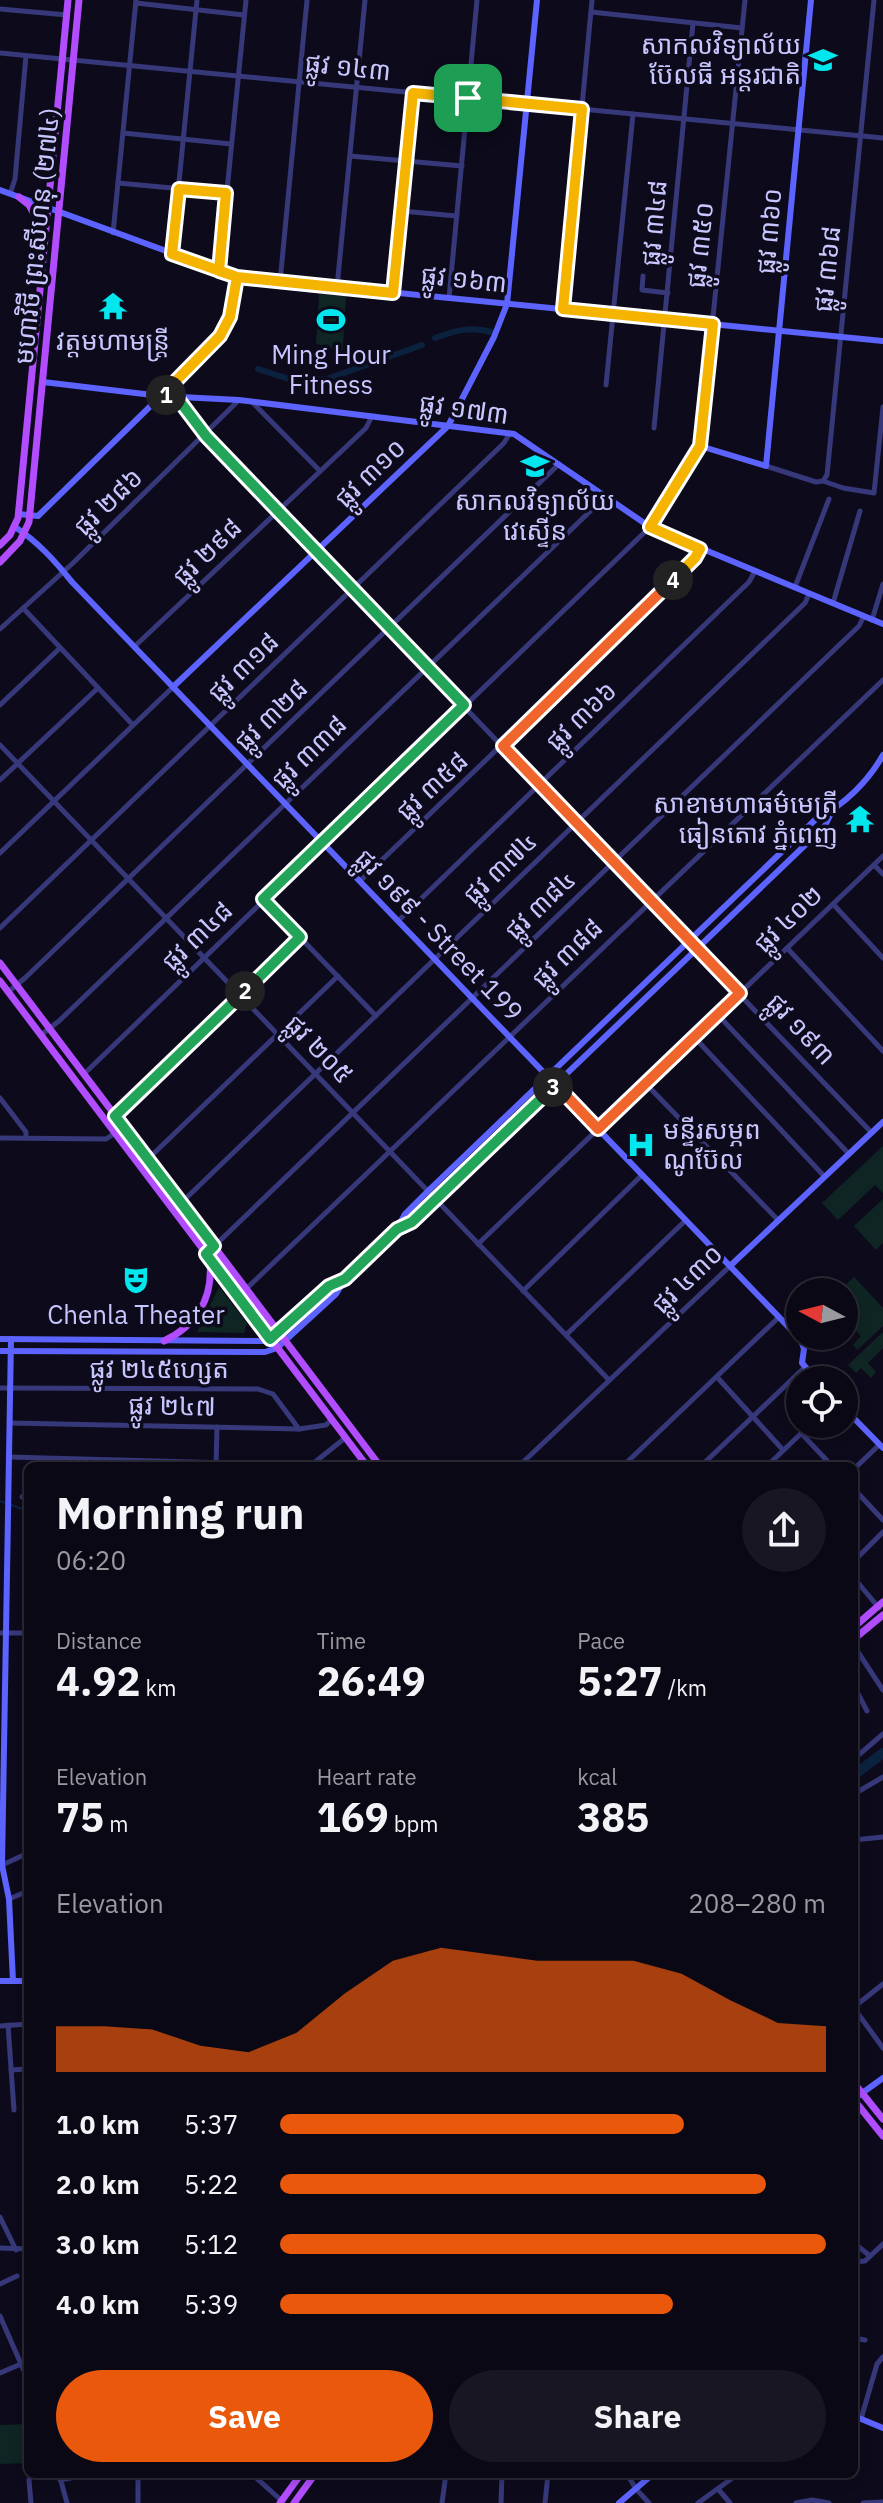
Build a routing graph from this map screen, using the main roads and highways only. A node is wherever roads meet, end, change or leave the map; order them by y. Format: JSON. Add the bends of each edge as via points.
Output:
{"nodes":[{"id":1,"x":68,"y":0,"type":"edge"},
{"id":2,"x":79,"y":0,"type":"edge"},
{"id":3,"x":19,"y":197,"type":"road end"},
{"id":4,"x":45,"y":237,"type":"junction"},
{"id":5,"x":0,"y":545,"type":"edge"},
{"id":6,"x":0,"y":562,"type":"edge"},
{"id":7,"x":0,"y":963,"type":"edge"},
{"id":8,"x":0,"y":981,"type":"edge"},
{"id":9,"x":208,"y":1257,"type":"junction"},
{"id":10,"x":164,"y":1341,"type":"road end"},
{"id":11,"x":364,"y":1462,"type":"edge"},
{"id":12,"x":377,"y":1462,"type":"edge"},
{"id":13,"x":882,"y":1609,"type":"edge"},
{"id":14,"x":858,"y":1624,"type":"edge"},
{"id":15,"x":858,"y":1635,"type":"edge"},
{"id":16,"x":858,"y":2088,"type":"edge"},
{"id":17,"x":858,"y":2105,"type":"edge"},
{"id":18,"x":883,"y":2119,"type":"edge"},
{"id":19,"x":883,"y":2136,"type":"edge"},
{"id":20,"x":298,"y":2478,"type":"edge"},
{"id":21,"x":312,"y":2478,"type":"edge"},
{"id":22,"x":282,"y":2502,"type":"edge"},
{"id":23,"x":294,"y":2503,"type":"edge"}],
"edges":[{"from":1,"to":4,"type":"main road","name":"មហាវិថី ព្រះសីហនុ (២៧៤)"},
{"from":2,"to":6,"type":"main road","name":"មហាវិថី ព្រះសីហនុ (២៧៤)","via":[[30,515],[25,533]]},
{"from":3,"to":4,"type":"main road","via":[[29,205]]},
{"from":4,"to":5,"type":"main road","name":"មហាវិថី ព្រះសីហនុ (២៧៤)","via":[[18,514]]},
{"from":7,"to":12,"type":"main road"},
{"from":8,"to":9,"type":"main road"},
{"from":9,"to":10,"type":"main road","via":[[211,1277],[203,1306],[187,1327]]},
{"from":9,"to":11,"type":"main road"},
{"from":13,"to":14,"type":"main road"},
{"from":13,"to":15,"type":"main road"},
{"from":16,"to":18,"type":"main road"},
{"from":17,"to":19,"type":"main road"},
{"from":20,"to":22,"type":"main road"},
{"from":21,"to":23,"type":"main road"}]}
